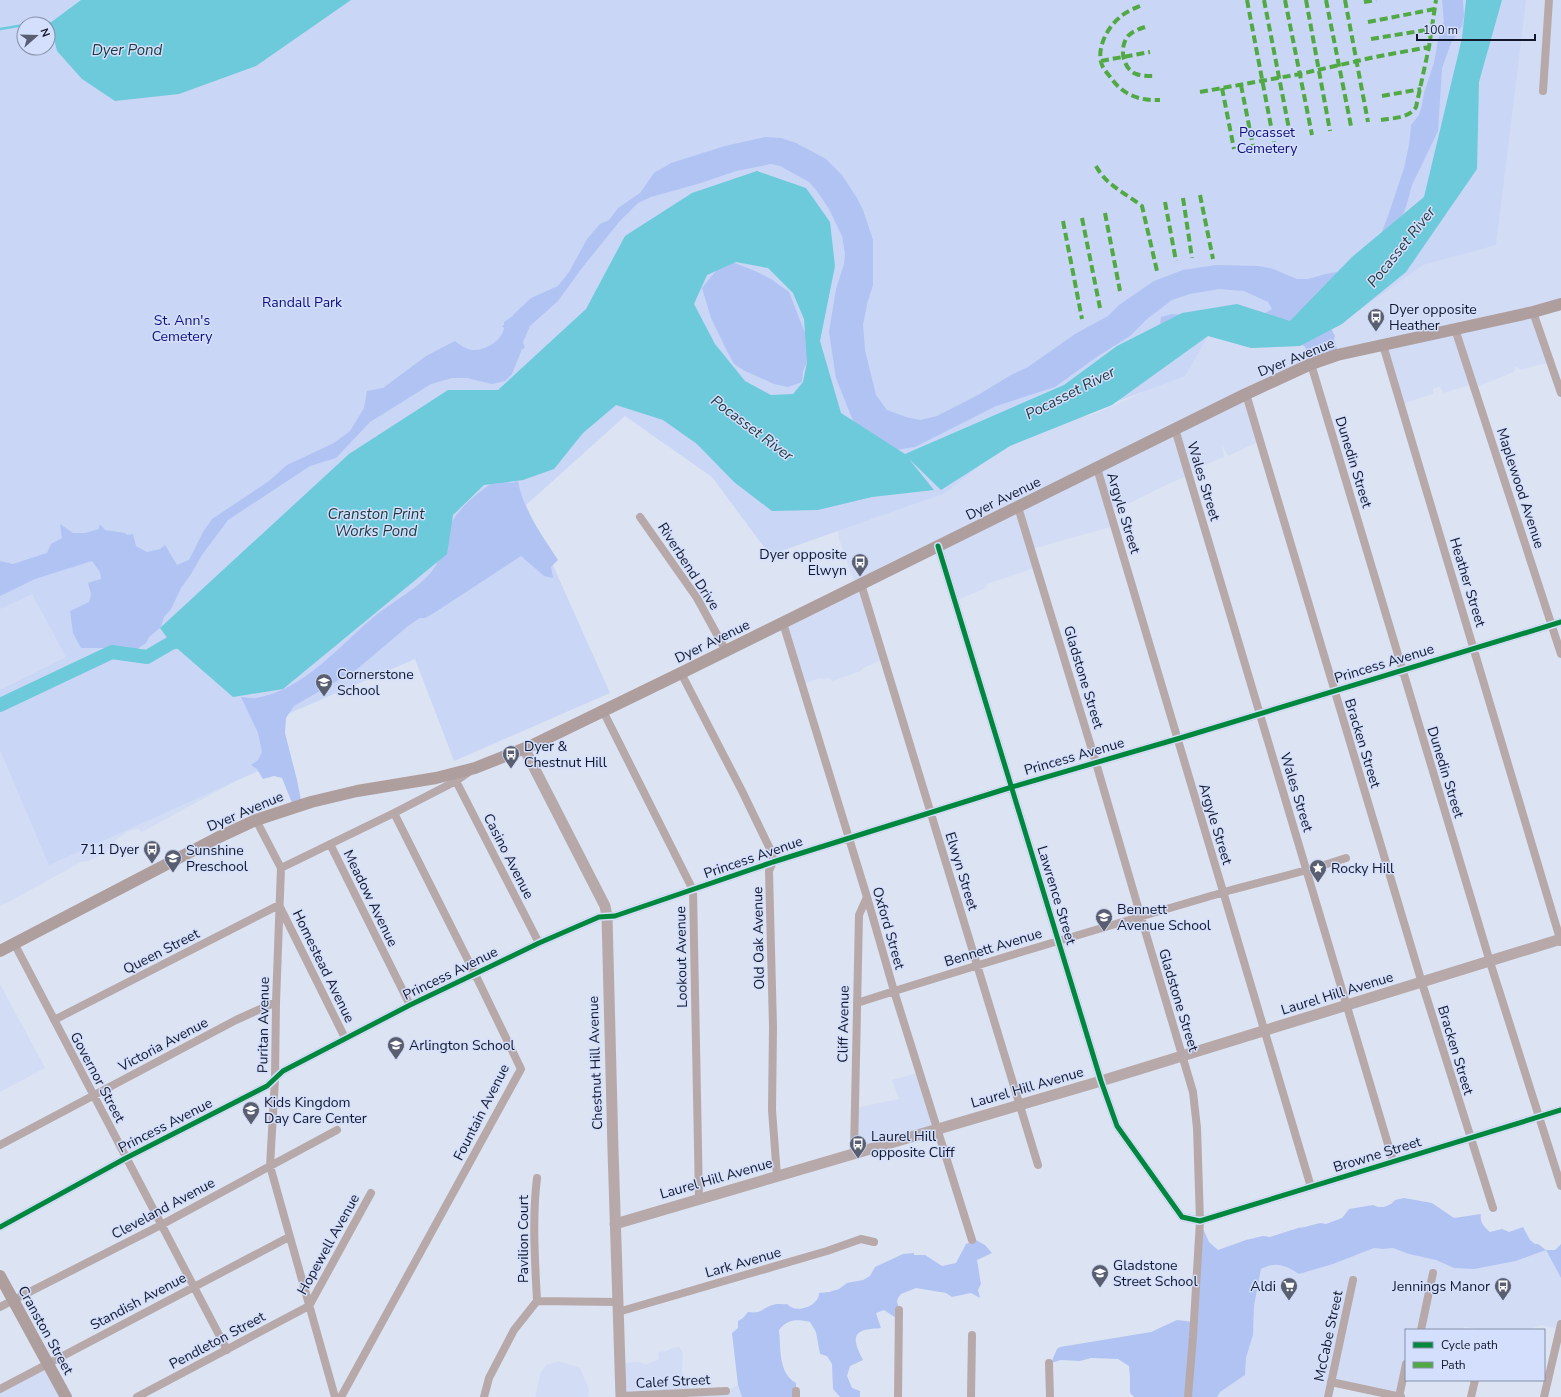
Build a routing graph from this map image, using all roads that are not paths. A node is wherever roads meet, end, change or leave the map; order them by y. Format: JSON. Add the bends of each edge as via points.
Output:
{"nodes":[{"id":1,"x":1550,"y":0,"type":"edge"},
{"id":2,"x":1543,"y":92,"type":"dead end"},
{"id":3,"x":1561,"y":304,"type":"edge"},
{"id":4,"x":1533,"y":312,"type":"junction"},
{"id":5,"x":1455,"y":329,"type":"junction"},
{"id":6,"x":1383,"y":345,"type":"junction"},
{"id":7,"x":1311,"y":364,"type":"junction"},
{"id":8,"x":1561,"y":393,"type":"edge"},
{"id":9,"x":1246,"y":394,"type":"junction"},
{"id":10,"x":1175,"y":429,"type":"junction"},
{"id":11,"x":1097,"y":468,"type":"junction"},
{"id":12,"x":1018,"y":507,"type":"junction"},
{"id":13,"x":640,"y":517,"type":"dead end"},
{"id":14,"x":938,"y":546,"type":"junction"},
{"id":15,"x":861,"y":584,"type":"junction"},
{"id":16,"x":1561,"y":622,"type":"edge"},
{"id":17,"x":783,"y":623,"type":"junction"},
{"id":18,"x":1552,"y":625,"type":"junction"},
{"id":19,"x":1474,"y":648,"type":"junction"},
{"id":20,"x":726,"y":651,"type":"junction"},
{"id":21,"x":1561,"y":654,"type":"edge"},
{"id":22,"x":1402,"y":670,"type":"junction"},
{"id":23,"x":681,"y":673,"type":"junction"},
{"id":24,"x":1335,"y":691,"type":"junction"},
{"id":25,"x":603,"y":711,"type":"junction"},
{"id":26,"x":1260,"y":713,"type":"junction"},
{"id":27,"x":1177,"y":739,"type":"junction"},
{"id":28,"x":524,"y":748,"type":"junction"},
{"id":29,"x":1096,"y":763,"type":"junction"},
{"id":30,"x":475,"y":768,"type":"junction"},
{"id":31,"x":456,"y":781,"type":"junction"},
{"id":32,"x":1012,"y":787,"type":"junction"},
{"id":33,"x":394,"y":813,"type":"junction"},
{"id":34,"x":931,"y":813,"type":"junction"},
{"id":35,"x":256,"y":820,"type":"junction"},
{"id":36,"x":848,"y":838,"type":"junction"},
{"id":37,"x":330,"y":844,"type":"junction"},
{"id":38,"x":1346,"y":858,"type":"dead end"},
{"id":39,"x":773,"y":862,"type":"junction"},
{"id":40,"x":281,"y":868,"type":"junction"},
{"id":41,"x":1307,"y":871,"type":"junction"},
{"id":42,"x":693,"y":890,"type":"junction"},
{"id":43,"x":1223,"y":893,"type":"junction"},
{"id":44,"x":867,"y":897,"type":"junction"},
{"id":45,"x":279,"y":904,"type":"junction"},
{"id":46,"x":607,"y":916,"type":"junction"},
{"id":47,"x":1140,"y":917,"type":"junction"},
{"id":48,"x":1561,"y":940,"type":"edge"},
{"id":49,"x":1058,"y":941,"type":"junction"},
{"id":50,"x":14,"y":943,"type":"junction"},
{"id":51,"x":539,"y":943,"type":"junction"},
{"id":52,"x":0,"y":951,"type":"edge"},
{"id":53,"x":1490,"y":962,"type":"junction"},
{"id":54,"x":977,"y":966,"type":"junction"},
{"id":55,"x":475,"y":974,"type":"junction"},
{"id":56,"x":1422,"y":983,"type":"junction"},
{"id":57,"x":894,"y":991,"type":"junction"},
{"id":58,"x":276,"y":1002,"type":"junction"},
{"id":59,"x":857,"y":1003,"type":"junction"},
{"id":60,"x":410,"y":1005,"type":"junction"},
{"id":61,"x":1347,"y":1006,"type":"junction"},
{"id":62,"x":54,"y":1020,"type":"junction"},
{"id":63,"x":1264,"y":1031,"type":"junction"},
{"id":64,"x":345,"y":1038,"type":"junction"},
{"id":65,"x":1183,"y":1055,"type":"junction"},
{"id":66,"x":275,"y":1079,"type":"junction"},
{"id":67,"x":1101,"y":1081,"type":"junction"},
{"id":68,"x":94,"y":1096,"type":"junction"},
{"id":69,"x":1019,"y":1104,"type":"junction"},
{"id":70,"x":1561,"y":1110,"type":"edge"},
{"id":71,"x":1539,"y":1117,"type":"junction"},
{"id":72,"x":938,"y":1129,"type":"junction"},
{"id":73,"x":337,"y":1130,"type":"dead end"},
{"id":74,"x":1470,"y":1138,"type":"junction"},
{"id":75,"x":0,"y":1145,"type":"edge"},
{"id":76,"x":854,"y":1153,"type":"junction"},
{"id":77,"x":126,"y":1158,"type":"junction"},
{"id":78,"x":1393,"y":1161,"type":"junction"},
{"id":79,"x":1038,"y":1165,"type":"dead end"},
{"id":80,"x":270,"y":1166,"type":"junction"},
{"id":81,"x":777,"y":1176,"type":"junction"},
{"id":82,"x":537,"y":1178,"type":"dead end"},
{"id":83,"x":1561,"y":1186,"type":"edge"},
{"id":84,"x":1311,"y":1187,"type":"junction"},
{"id":85,"x":371,"y":1193,"type":"dead end"},
{"id":86,"x":699,"y":1199,"type":"junction"},
{"id":87,"x":1493,"y":1208,"type":"dead end"},
{"id":88,"x":1200,"y":1221,"type":"junction"},
{"id":89,"x":161,"y":1224,"type":"junction"},
{"id":90,"x":615,"y":1224,"type":"junction"},
{"id":91,"x":0,"y":1227,"type":"edge"},
{"id":92,"x":289,"y":1236,"type":"junction"},
{"id":93,"x":972,"y":1240,"type":"dead end"},
{"id":94,"x":874,"y":1242,"type":"dead end"},
{"id":95,"x":1433,"y":1273,"type":"dead end"},
{"id":96,"x":0,"y":1276,"type":"edge"},
{"id":97,"x":1353,"y":1280,"type":"dead end"},
{"id":98,"x":193,"y":1286,"type":"junction"},
{"id":99,"x":13,"y":1300,"type":"junction"},
{"id":100,"x":537,"y":1301,"type":"junction"},
{"id":101,"x":309,"y":1306,"type":"junction"},
{"id":102,"x":0,"y":1307,"type":"edge"},
{"id":103,"x":618,"y":1307,"type":"junction"},
{"id":104,"x":899,"y":1310,"type":"dead end"},
{"id":105,"x":1561,"y":1324,"type":"edge"},
{"id":106,"x":1421,"y":1329,"type":"edge"},
{"id":107,"x":972,"y":1335,"type":"dead end"},
{"id":108,"x":227,"y":1350,"type":"junction"},
{"id":109,"x":47,"y":1363,"type":"junction"},
{"id":110,"x":1049,"y":1363,"type":"dead end"},
{"id":111,"x":1405,"y":1369,"type":"edge"},
{"id":112,"x":1475,"y":1381,"type":"edge"},
{"id":113,"x":1331,"y":1382,"type":"junction"},
{"id":114,"x":0,"y":1389,"type":"edge"},
{"id":115,"x":726,"y":1391,"type":"dead end"},
{"id":116,"x":66,"y":1397,"type":"edge"},
{"id":117,"x":137,"y":1397,"type":"edge"},
{"id":118,"x":335,"y":1397,"type":"edge"},
{"id":119,"x":341,"y":1397,"type":"edge"},
{"id":120,"x":484,"y":1397,"type":"edge"},
{"id":121,"x":621,"y":1397,"type":"edge"},
{"id":122,"x":898,"y":1397,"type":"edge"},
{"id":123,"x":971,"y":1397,"type":"edge"},
{"id":124,"x":1050,"y":1397,"type":"edge"},
{"id":125,"x":1188,"y":1397,"type":"edge"},
{"id":126,"x":1328,"y":1397,"type":"edge"},
{"id":127,"x":1399,"y":1397,"type":"edge"},
{"id":128,"x":1471,"y":1397,"type":"edge"},
{"id":129,"x":1544,"y":1397,"type":"edge"}],
"edges":[{"from":1,"to":2,"type":"street"},
{"from":3,"to":4,"type":"main road","name":"Dyer Avenue"},
{"from":4,"to":5,"type":"main road","name":"Dyer Avenue"},
{"from":4,"to":8,"type":"street"},
{"from":5,"to":6,"type":"main road","name":"Dyer Avenue"},
{"from":5,"to":18,"type":"street","name":"Maplewood Avenue"},
{"from":6,"to":7,"type":"main road","name":"Dyer Avenue","via":[[1337,355]]},
{"from":6,"to":19,"type":"street","name":"Heather Street"},
{"from":7,"to":9,"type":"main road","name":"Dyer Avenue"},
{"from":7,"to":22,"type":"street","name":"Dunedin Street"},
{"from":9,"to":10,"type":"main road","name":"Dyer Avenue"},
{"from":9,"to":24,"type":"street","name":"Bracken Street"},
{"from":10,"to":11,"type":"main road","name":"Dyer Avenue"},
{"from":10,"to":26,"type":"street","name":"Wales Street"},
{"from":11,"to":12,"type":"main road","name":"Dyer Avenue"},
{"from":11,"to":27,"type":"street","name":"Argyle Street"},
{"from":12,"to":14,"type":"main road","name":"Dyer Avenue"},
{"from":12,"to":29,"type":"street","name":"Gladstone Street"},
{"from":13,"to":20,"type":"street","name":"Riverbend Drive","via":[[698,598]]},
{"from":14,"to":15,"type":"main road","name":"Dyer Avenue"},
{"from":14,"to":32,"type":"street","name":"Lawrence Street"},
{"from":15,"to":17,"type":"main road","name":"Dyer Avenue"},
{"from":15,"to":34,"type":"street","name":"Elwyn Street"},
{"from":16,"to":18,"type":"street","name":"Princess Avenue"},
{"from":17,"to":20,"type":"main road","name":"Dyer Avenue"},
{"from":17,"to":36,"type":"street","name":"Oxford Street"},
{"from":18,"to":19,"type":"street","name":"Princess Avenue"},
{"from":18,"to":21,"type":"street","name":"Maplewood Avenue"},
{"from":19,"to":22,"type":"street","name":"Princess Avenue"},
{"from":19,"to":48,"type":"street","name":"Heather Street"},
{"from":20,"to":23,"type":"main road","name":"Dyer Avenue"},
{"from":22,"to":24,"type":"street","name":"Princess Avenue"},
{"from":22,"to":53,"type":"street","name":"Dunedin Street"},
{"from":23,"to":25,"type":"main road","name":"Dyer Avenue"},
{"from":23,"to":39,"type":"street","name":"Old Oak Avenue","via":[[772,853]]},
{"from":24,"to":26,"type":"street","name":"Princess Avenue"},
{"from":24,"to":56,"type":"street","name":"Bracken Street"},
{"from":25,"to":28,"type":"main road","name":"Dyer Avenue"},
{"from":25,"to":42,"type":"street","name":"Lookout Avenue"},
{"from":26,"to":27,"type":"street","name":"Princess Avenue"},
{"from":26,"to":41,"type":"street","name":"Wales Street"},
{"from":27,"to":29,"type":"street","name":"Princess Avenue"},
{"from":27,"to":43,"type":"street","name":"Argyle Street"},
{"from":28,"to":30,"type":"main road","name":"Dyer Avenue"},
{"from":28,"to":46,"type":"street","name":"Chestnut Hill Avenue"},
{"from":29,"to":32,"type":"street","name":"Princess Avenue"},
{"from":29,"to":47,"type":"street","name":"Gladstone Street"},
{"from":30,"to":31,"type":"street","name":"Dyer Avenue"},
{"from":30,"to":35,"type":"main road","name":"Dyer Avenue","via":[[436,778],[357,791],[311,802]]},
{"from":31,"to":33,"type":"street","name":"Dyer Avenue"},
{"from":31,"to":51,"type":"street","name":"Casino Avenue"},
{"from":32,"to":34,"type":"street","name":"Princess Avenue"},
{"from":32,"to":49,"type":"street","name":"Lawrence Street"},
{"from":33,"to":37,"type":"street","name":"Meadow Avenue"},
{"from":33,"to":55,"type":"street","name":"Fountain Avenue"},
{"from":34,"to":36,"type":"street","name":"Princess Avenue"},
{"from":34,"to":54,"type":"street","name":"Elwyn Street"},
{"from":35,"to":40,"type":"street"},
{"from":35,"to":50,"type":"main road","name":"Dyer Avenue"},
{"from":36,"to":39,"type":"street","name":"Princess Avenue"},
{"from":36,"to":44,"type":"street","name":"Oxford Street"},
{"from":37,"to":40,"type":"street"},
{"from":37,"to":60,"type":"street","name":"Meadow Avenue"},
{"from":38,"to":41,"type":"street","name":"Bennett Avenue"},
{"from":39,"to":42,"type":"street","name":"Princess Avenue"},
{"from":39,"to":81,"type":"street","name":"Old Oak Avenue","via":[[769,871],[773,1027],[772,1110]]},
{"from":40,"to":45,"type":"street","name":"Puritan Avenue"},
{"from":41,"to":43,"type":"street","name":"Bennett Avenue"},
{"from":41,"to":61,"type":"street","name":"Wales Street"},
{"from":42,"to":46,"type":"street","name":"Princess Avenue","via":[[615,916]]},
{"from":42,"to":86,"type":"street","name":"Lookout Avenue"},
{"from":43,"to":47,"type":"street","name":"Bennett Avenue"},
{"from":43,"to":63,"type":"street","name":"Argyle Street"},
{"from":44,"to":57,"type":"street","name":"Oxford Street"},
{"from":44,"to":59,"type":"street","name":"Cliff Avenue","via":[[859,915]]},
{"from":45,"to":58,"type":"street","name":"Puritan Avenue"},
{"from":45,"to":62,"type":"street","name":"Queen Street"},
{"from":45,"to":64,"type":"street","name":"Homestead Avenue"},
{"from":46,"to":51,"type":"street","name":"Princess Avenue","via":[[599,917]]},
{"from":46,"to":90,"type":"street","name":"Chestnut Hill Avenue"},
{"from":47,"to":49,"type":"street","name":"Bennett Avenue"},
{"from":47,"to":65,"type":"street","name":"Gladstone Street"},
{"from":48,"to":53,"type":"street","name":"Laurel Hill Avenue"},
{"from":49,"to":54,"type":"street","name":"Bennett Avenue"},
{"from":49,"to":67,"type":"street","name":"Lawrence Street"},
{"from":50,"to":52,"type":"main road","name":"Dyer Avenue"},
{"from":50,"to":62,"type":"street","name":"Governor Street"},
{"from":51,"to":55,"type":"street","name":"Princess Avenue"},
{"from":53,"to":56,"type":"street","name":"Laurel Hill Avenue"},
{"from":53,"to":71,"type":"street","name":"Dunedin Street"},
{"from":54,"to":57,"type":"street","name":"Bennett Avenue"},
{"from":54,"to":69,"type":"street","name":"Elwyn Street"},
{"from":55,"to":60,"type":"street","name":"Princess Avenue"},
{"from":55,"to":119,"type":"street","name":"Fountain Avenue","via":[[521,1069]]},
{"from":56,"to":61,"type":"street","name":"Laurel Hill Avenue"},
{"from":56,"to":74,"type":"street","name":"Bracken Street"},
{"from":57,"to":59,"type":"street","name":"Bennett Avenue"},
{"from":57,"to":72,"type":"street","name":"Oxford Street"},
{"from":58,"to":66,"type":"street","name":"Puritan Avenue"},
{"from":58,"to":68,"type":"street","name":"Victoria Avenue","via":[[236,1020]]},
{"from":59,"to":76,"type":"street","name":"Cliff Avenue"},
{"from":60,"to":64,"type":"street","name":"Princess Avenue"},
{"from":61,"to":63,"type":"street","name":"Laurel Hill Avenue"},
{"from":61,"to":78,"type":"street","name":"Wales Street"},
{"from":62,"to":68,"type":"street","name":"Governor Street"},
{"from":63,"to":65,"type":"street","name":"Laurel Hill Avenue"},
{"from":63,"to":84,"type":"street","name":"Argyle Street"},
{"from":64,"to":66,"type":"street","name":"Princess Avenue","via":[[283,1071]]},
{"from":65,"to":67,"type":"street","name":"Laurel Hill Avenue"},
{"from":65,"to":88,"type":"street","name":"Gladstone Street","via":[[1193,1092],[1197,1128]]},
{"from":66,"to":77,"type":"street","name":"Princess Avenue","via":[[267,1086]]},
{"from":66,"to":80,"type":"street","name":"Puritan Avenue"},
{"from":67,"to":69,"type":"street","name":"Laurel Hill Avenue"},
{"from":67,"to":88,"type":"street","name":"Lawrence Street","via":[[1117,1126],[1182,1218]]},
{"from":68,"to":75,"type":"street","name":"Victoria Avenue"},
{"from":68,"to":77,"type":"street","name":"Governor Street"},
{"from":69,"to":72,"type":"street","name":"Laurel Hill Avenue"},
{"from":69,"to":79,"type":"street","name":"Elwyn Street"},
{"from":70,"to":71,"type":"street","name":"Browne Street"},
{"from":71,"to":74,"type":"street","name":"Browne Street"},
{"from":71,"to":83,"type":"street","name":"Dunedin Street"},
{"from":72,"to":76,"type":"street","name":"Laurel Hill Avenue"},
{"from":72,"to":93,"type":"street","name":"Oxford Street"},
{"from":73,"to":80,"type":"street","name":"Cleveland Avenue"},
{"from":74,"to":78,"type":"street","name":"Browne Street"},
{"from":74,"to":87,"type":"street","name":"Bracken Street"},
{"from":76,"to":81,"type":"street","name":"Laurel Hill Avenue"},
{"from":77,"to":89,"type":"street","name":"Governor Street"},
{"from":77,"to":91,"type":"street","name":"Princess Avenue"},
{"from":78,"to":84,"type":"street","name":"Browne Street"},
{"from":80,"to":89,"type":"street","name":"Cleveland Avenue"},
{"from":80,"to":92,"type":"street","name":"Puritan Avenue"},
{"from":81,"to":86,"type":"street","name":"Laurel Hill Avenue"},
{"from":82,"to":100,"type":"street","name":"Pavilion Court","via":[[534,1240]]},
{"from":84,"to":88,"type":"street","name":"Browne Street"},
{"from":85,"to":101,"type":"street","name":"Hopewell Avenue"},
{"from":86,"to":90,"type":"street","name":"Laurel Hill Avenue"},
{"from":88,"to":125,"type":"street","name":"Gladstone Street"},
{"from":89,"to":98,"type":"street","name":"Governor Street"},
{"from":89,"to":99,"type":"street","name":"Cleveland Avenue"},
{"from":90,"to":103,"type":"street","name":"Chestnut Hill Avenue"},
{"from":92,"to":98,"type":"street","name":"Standish Avenue"},
{"from":92,"to":101,"type":"street","name":"Puritan Avenue"},
{"from":94,"to":103,"type":"street","name":"Lark Avenue","via":[[861,1239],[819,1253]]},
{"from":95,"to":106,"type":"street"},
{"from":96,"to":99,"type":"main road","name":"Cranston Street"},
{"from":97,"to":113,"type":"street","name":"McCabe Street"},
{"from":98,"to":108,"type":"street","name":"Governor Street"},
{"from":98,"to":109,"type":"street","name":"Standish Avenue"},
{"from":99,"to":102,"type":"street","name":"Cleveland Avenue"},
{"from":99,"to":109,"type":"main road","name":"Cranston Street"},
{"from":100,"to":103,"type":"street","name":"Lark Avenue"},
{"from":100,"to":120,"type":"street","via":[[514,1330],[489,1378]]},
{"from":101,"to":108,"type":"street","name":"Pendleton Street"},
{"from":101,"to":118,"type":"street","name":"Puritan Avenue"},
{"from":103,"to":121,"type":"street","name":"Chestnut Hill Avenue"},
{"from":104,"to":122,"type":"street"},
{"from":105,"to":129,"type":"street"},
{"from":107,"to":123,"type":"street"},
{"from":108,"to":117,"type":"street","name":"Pendleton Street"},
{"from":109,"to":114,"type":"street","name":"Standish Avenue"},
{"from":109,"to":116,"type":"main road","name":"Cranston Street"},
{"from":110,"to":124,"type":"street"},
{"from":111,"to":127,"type":"street"},
{"from":112,"to":128,"type":"street"},
{"from":113,"to":126,"type":"street","name":"McCabe Street"},
{"from":113,"to":127,"type":"street"},
{"from":115,"to":121,"type":"street","name":"Calef Street"}]}
